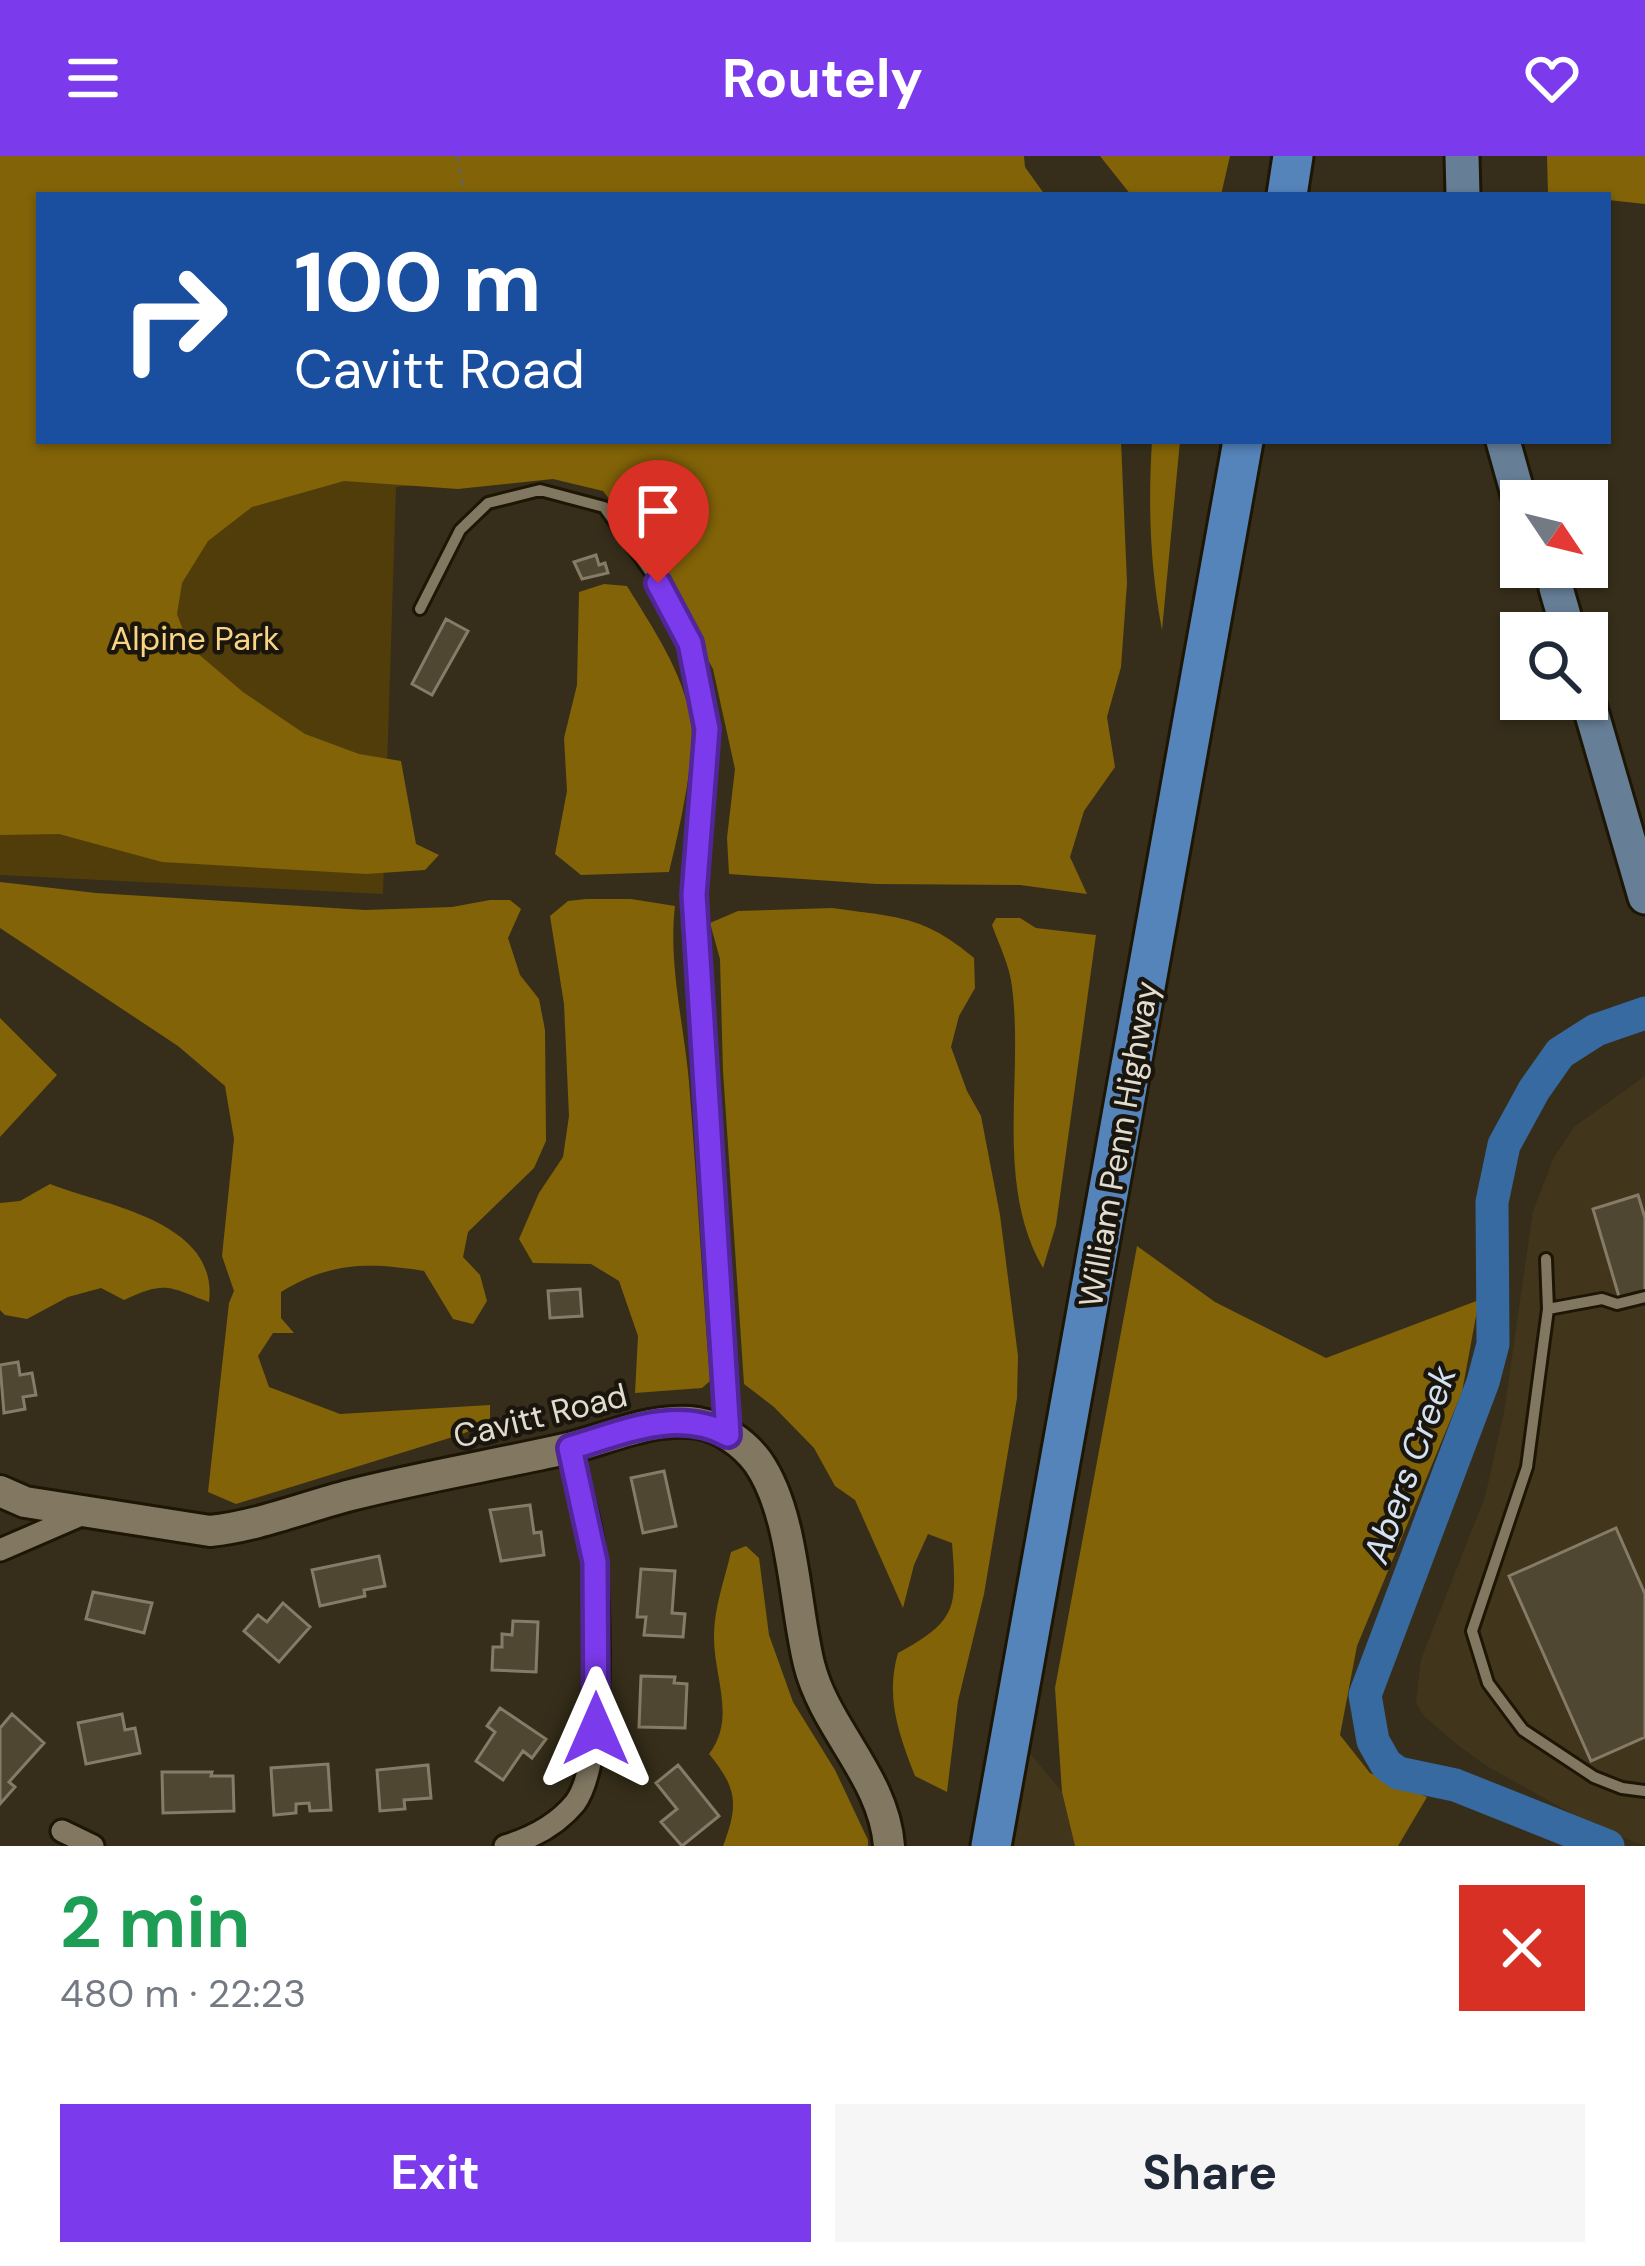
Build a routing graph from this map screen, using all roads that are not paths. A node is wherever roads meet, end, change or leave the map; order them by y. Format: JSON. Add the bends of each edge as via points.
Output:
{"nodes":[{"id":1,"x":1267,"y":156,"type":"edge"},
{"id":2,"x":1294,"y":156,"type":"edge"},
{"id":3,"x":1462,"y":156,"type":"edge"},
{"id":4,"x":1483,"y":156,"type":"edge"},
{"id":5,"x":1261,"y":192,"type":"edge"},
{"id":6,"x":1287,"y":192,"type":"edge"},
{"id":7,"x":1463,"y":192,"type":"edge"},
{"id":8,"x":1484,"y":192,"type":"edge"},
{"id":9,"x":1218,"y":444,"type":"edge"},
{"id":10,"x":1242,"y":444,"type":"edge"},
{"id":11,"x":1504,"y":444,"type":"edge"},
{"id":12,"x":1527,"y":444,"type":"edge"},
{"id":13,"x":1514,"y":480,"type":"edge"},
{"id":14,"x":1536,"y":480,"type":"edge"},
{"id":15,"x":420,"y":609,"type":"dead end"},
{"id":16,"x":1594,"y":720,"type":"edge"},
{"id":17,"x":1645,"y":897,"type":"edge"},
{"id":18,"x":1546,"y":1259,"type":"dead end"},
{"id":19,"x":1645,"y":1297,"type":"edge"},
{"id":20,"x":1548,"y":1309,"type":"junction"},
{"id":21,"x":728,"y":1435,"type":"junction"},
{"id":22,"x":570,"y":1448,"type":"junction"},
{"id":23,"x":0,"y":1491,"type":"edge"},
{"id":24,"x":89,"y":1512,"type":"junction"},
{"id":25,"x":0,"y":1550,"type":"edge"},
{"id":26,"x":1645,"y":1791,"type":"edge"},
{"id":27,"x":62,"y":1831,"type":"dead end"},
{"id":28,"x":93,"y":1846,"type":"edge"},
{"id":29,"x":505,"y":1846,"type":"edge"},
{"id":30,"x":889,"y":1846,"type":"edge"},
{"id":31,"x":968,"y":1846,"type":"edge"},
{"id":32,"x":991,"y":1846,"type":"edge"}],
"edges":[{"from":1,"to":5,"type":"highway"},
{"from":2,"to":6,"type":"highway"},
{"from":3,"to":7,"type":"main road"},
{"from":4,"to":8,"type":"main road"},
{"from":9,"to":31,"type":"highway","name":"William Penn Highway"},
{"from":10,"to":32,"type":"highway","name":"William Penn Highway"},
{"from":11,"to":13,"type":"main road"},
{"from":12,"to":14,"type":"main road"},
{"from":15,"to":21,"type":"lane","via":[[460,530],[488,503],[540,490],[604,507],[690,643],[707,729],[694,895]]},
{"from":16,"to":17,"type":"main road"},
{"from":18,"to":20,"type":"lane"},
{"from":19,"to":20,"type":"lane"},
{"from":20,"to":26,"type":"lane","via":[[1527,1467],[1472,1631],[1489,1683],[1523,1730],[1594,1777]]},
{"from":21,"to":22,"type":"street","name":"Cavitt Road","via":[[677,1422]]},
{"from":21,"to":30,"type":"street","via":[[766,1476],[814,1681],[883,1810]]},
{"from":22,"to":24,"type":"street","name":"Cavitt Road","via":[[235,1528],[184,1530]]},
{"from":22,"to":29,"type":"street","via":[[595,1562],[596,1729],[576,1801],[549,1827]]},
{"from":23,"to":24,"type":"street","name":"Cavitt Road"},
{"from":24,"to":25,"type":"street"},
{"from":27,"to":28,"type":"street"}]}
